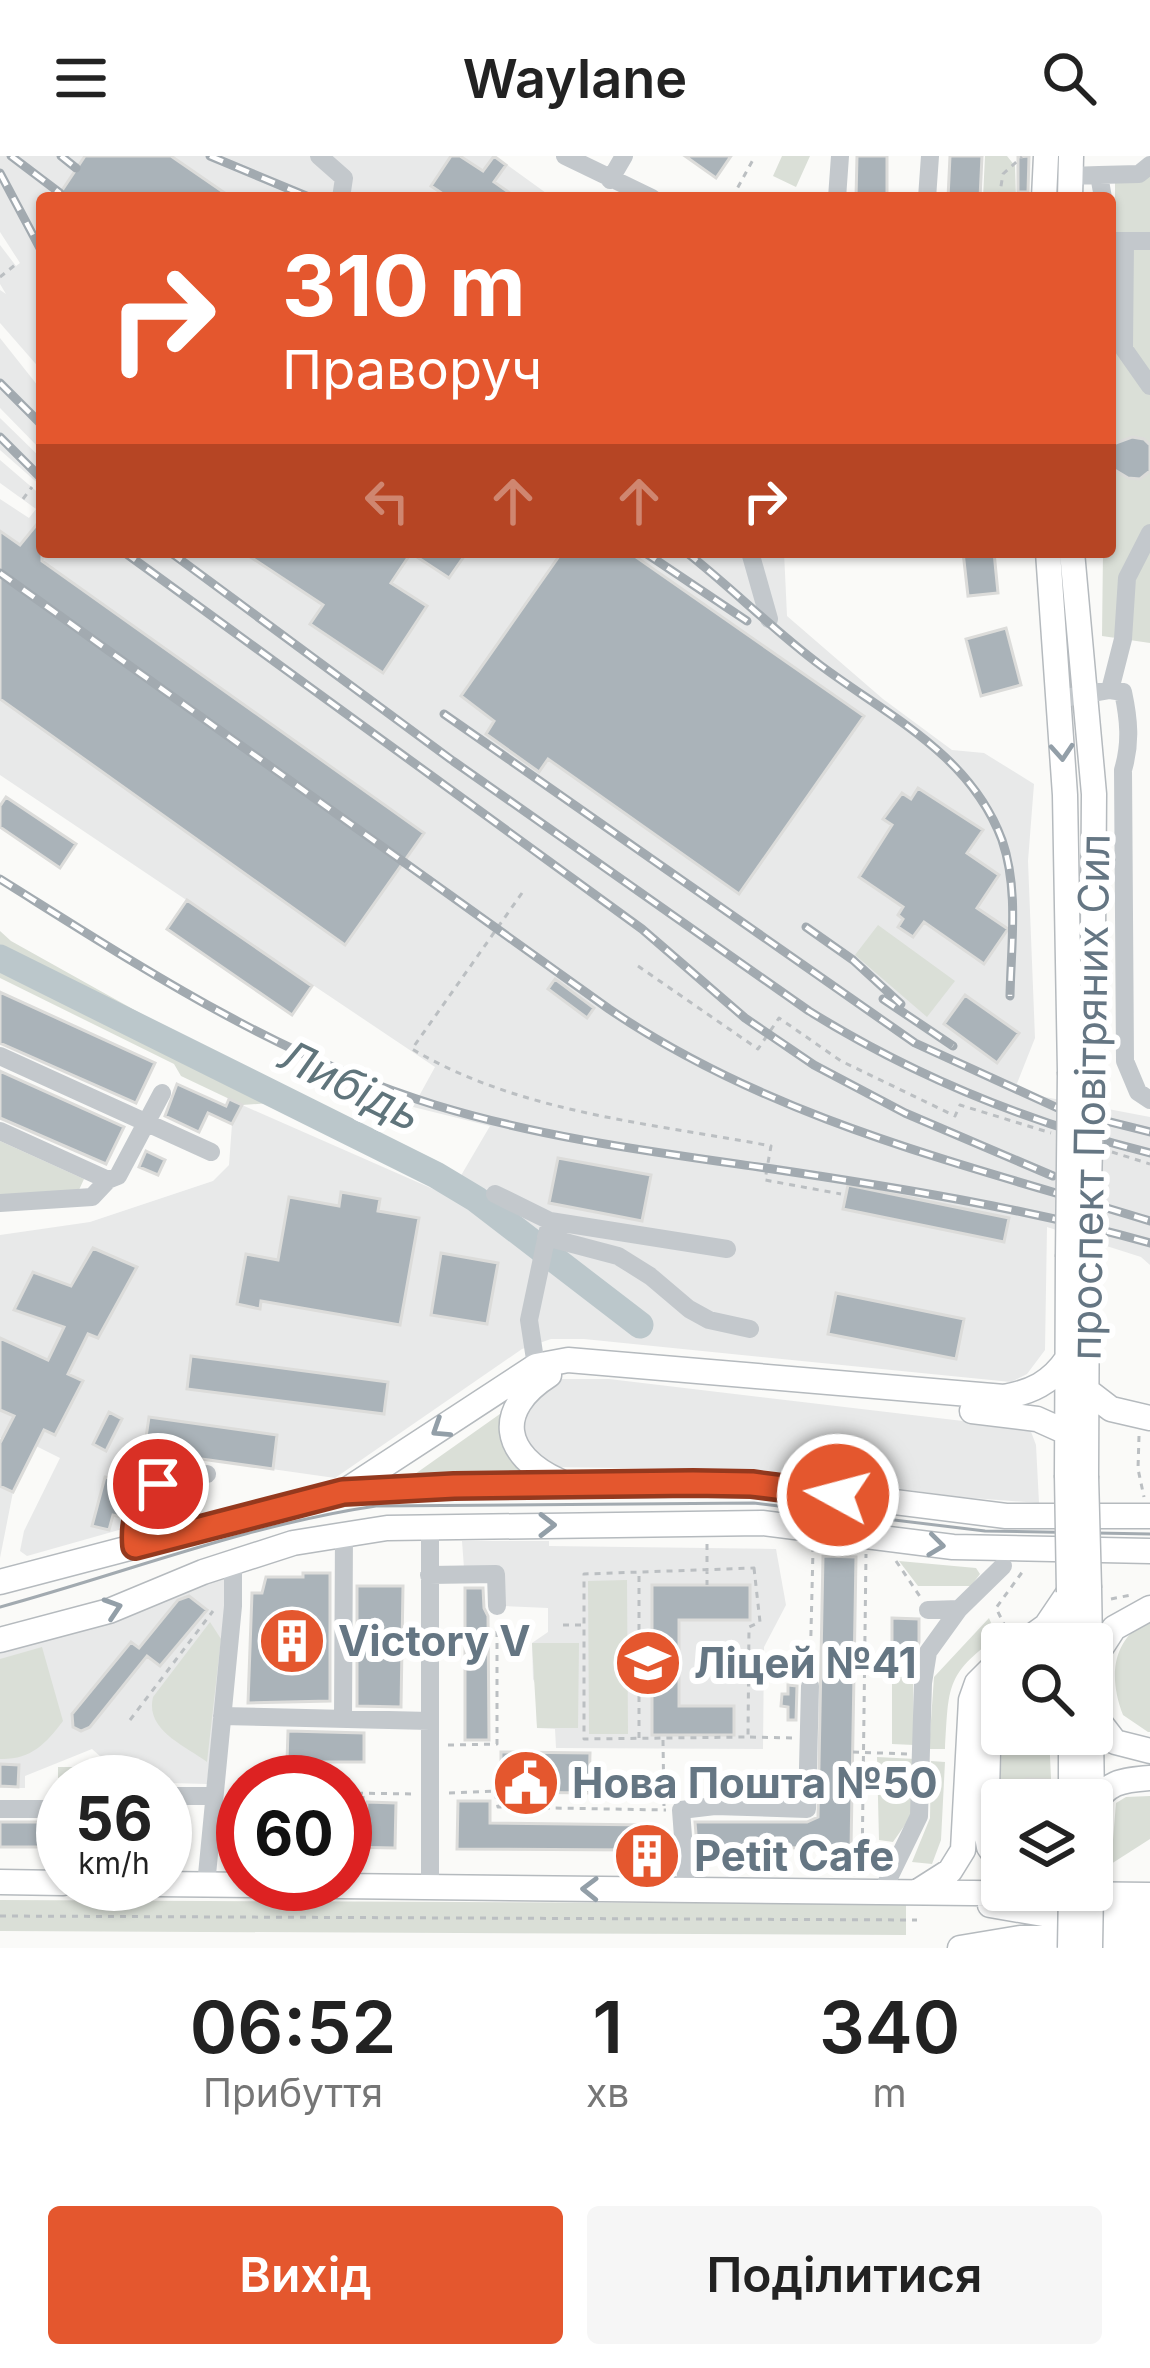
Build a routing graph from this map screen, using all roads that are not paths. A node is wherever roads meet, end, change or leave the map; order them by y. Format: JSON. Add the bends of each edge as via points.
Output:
{"nodes":[{"id":1,"x":319,"y":156,"type":"edge"},
{"id":2,"x":565,"y":156,"type":"edge"},
{"id":3,"x":624,"y":156,"type":"edge"},
{"id":4,"x":840,"y":156,"type":"edge"},
{"id":5,"x":930,"y":156,"type":"edge"},
{"id":6,"x":1150,"y":165,"type":"edge"},
{"id":7,"x":1099,"y":175,"type":"junction"},
{"id":8,"x":1070,"y":176,"type":"edge"},
{"id":9,"x":610,"y":180,"type":"junction"},
{"id":10,"x":341,"y":192,"type":"edge"},
{"id":11,"x":638,"y":192,"type":"edge"},
{"id":12,"x":837,"y":192,"type":"edge"},
{"id":13,"x":927,"y":192,"type":"edge"},
{"id":14,"x":1102,"y":192,"type":"edge"},
{"id":15,"x":1118,"y":241,"type":"edge"},
{"id":16,"x":1150,"y":241,"type":"edge"},
{"id":17,"x":1124,"y":349,"type":"junction"},
{"id":18,"x":1150,"y":349,"type":"edge"},
{"id":19,"x":1150,"y":386,"type":"edge"},
{"id":20,"x":1150,"y":533,"type":"edge"},
{"id":21,"x":752,"y":558,"type":"edge"},
{"id":22,"x":1048,"y":558,"type":"edge"},
{"id":23,"x":1073,"y":558,"type":"edge"},
{"id":24,"x":1127,"y":578,"type":"junction"},
{"id":25,"x":1150,"y":578,"type":"edge"},
{"id":26,"x":769,"y":619,"type":"dead end"},
{"id":27,"x":1098,"y":692,"type":"junction"},
{"id":28,"x":1059,"y":699,"type":"junction"},
{"id":29,"x":1123,"y":770,"type":"junction"},
{"id":30,"x":1094,"y":772,"type":"junction"},
{"id":31,"x":0,"y":1056,"type":"edge"},
{"id":32,"x":1081,"y":1072,"type":"junction"},
{"id":33,"x":162,"y":1093,"type":"dead end"},
{"id":34,"x":1150,"y":1100,"type":"edge"},
{"id":35,"x":147,"y":1124,"type":"junction"},
{"id":36,"x":0,"y":1131,"type":"edge"},
{"id":37,"x":211,"y":1152,"type":"dead end"},
{"id":38,"x":108,"y":1180,"type":"junction"},
{"id":39,"x":495,"y":1194,"type":"dead end"},
{"id":40,"x":0,"y":1203,"type":"edge"},
{"id":41,"x":546,"y":1235,"type":"junction"},
{"id":42,"x":727,"y":1250,"type":"dead end"},
{"id":43,"x":1078,"y":1259,"type":"junction"},
{"id":44,"x":750,"y":1329,"type":"dead end"},
{"id":45,"x":1066,"y":1359,"type":"junction"},
{"id":46,"x":536,"y":1366,"type":"junction"},
{"id":47,"x":1085,"y":1389,"type":"junction"},
{"id":48,"x":1144,"y":1424,"type":"edge"},
{"id":49,"x":1066,"y":1432,"type":"junction"},
{"id":50,"x":207,"y":1474,"type":"dead end"},
{"id":51,"x":1077,"y":1475,"type":"junction"},
{"id":52,"x":566,"y":1484,"type":"junction"},
{"id":53,"x":343,"y":1492,"type":"junction"},
{"id":54,"x":1148,"y":1508,"type":"edge"},
{"id":55,"x":430,"y":1526,"type":"junction"},
{"id":56,"x":344,"y":1532,"type":"junction"},
{"id":57,"x":135,"y":1546,"type":"junction"},
{"id":58,"x":1150,"y":1551,"type":"edge"},
{"id":59,"x":233,"y":1561,"type":"junction"},
{"id":60,"x":1003,"y":1566,"type":"dead end"},
{"id":61,"x":429,"y":1575,"type":"junction"},
{"id":62,"x":0,"y":1582,"type":"edge"},
{"id":63,"x":1089,"y":1593,"type":"junction"},
{"id":64,"x":1140,"y":1601,"type":"edge"},
{"id":65,"x":496,"y":1606,"type":"road end"},
{"id":66,"x":928,"y":1610,"type":"road end"},
{"id":67,"x":959,"y":1610,"type":"junction"},
{"id":68,"x":1050,"y":1623,"type":"edge"},
{"id":69,"x":1078,"y":1623,"type":"edge"},
{"id":70,"x":1090,"y":1623,"type":"edge"},
{"id":71,"x":1113,"y":1630,"type":"edge"},
{"id":72,"x":0,"y":1640,"type":"edge"},
{"id":73,"x":981,"y":1679,"type":"edge"},
{"id":74,"x":810,"y":1686,"type":"road end"},
{"id":75,"x":223,"y":1716,"type":"junction"},
{"id":76,"x":343,"y":1719,"type":"junction"},
{"id":77,"x":430,"y":1721,"type":"junction"},
{"id":78,"x":1113,"y":1739,"type":"edge"},
{"id":79,"x":1150,"y":1751,"type":"edge"},
{"id":80,"x":1150,"y":1778,"type":"edge"},
{"id":81,"x":1113,"y":1784,"type":"edge"},
{"id":82,"x":192,"y":1796,"type":"edge"},
{"id":83,"x":214,"y":1796,"type":"junction"},
{"id":84,"x":0,"y":1809,"type":"edge"},
{"id":85,"x":36,"y":1809,"type":"edge"},
{"id":86,"x":0,"y":1882,"type":"edge"},
{"id":87,"x":36,"y":1883,"type":"edge"},
{"id":88,"x":192,"y":1885,"type":"edge"},
{"id":89,"x":206,"y":1885,"type":"junction"},
{"id":90,"x":430,"y":1887,"type":"junction"},
{"id":91,"x":687,"y":1890,"type":"junction"},
{"id":92,"x":981,"y":1891,"type":"edge"},
{"id":93,"x":882,"y":1892,"type":"junction"},
{"id":94,"x":917,"y":1892,"type":"junction"},
{"id":95,"x":1113,"y":1894,"type":"edge"},
{"id":96,"x":1150,"y":1895,"type":"edge"},
{"id":97,"x":1071,"y":1911,"type":"edge"},
{"id":98,"x":1091,"y":1911,"type":"edge"},
{"id":99,"x":1150,"y":1917,"type":"edge"},
{"id":100,"x":1150,"y":1937,"type":"edge"},
{"id":101,"x":960,"y":1948,"type":"edge"},
{"id":102,"x":1070,"y":1948,"type":"edge"},
{"id":103,"x":1090,"y":1948,"type":"edge"}],
"edges":[{"from":1,"to":10,"type":"street","via":[[344,178]]},
{"from":2,"to":9,"type":"street"},
{"from":3,"to":9,"type":"street"},
{"from":4,"to":12,"type":"street"},
{"from":5,"to":13,"type":"street"},
{"from":6,"to":7,"type":"street","via":[[1139,174]]},
{"from":7,"to":8,"type":"street"},
{"from":7,"to":14,"type":"street"},
{"from":9,"to":11,"type":"street"},
{"from":15,"to":16,"type":"street"},
{"from":15,"to":17,"type":"street"},
{"from":17,"to":18,"type":"street"},
{"from":17,"to":19,"type":"street"},
{"from":20,"to":24,"type":"street"},
{"from":21,"to":26,"type":"street"},
{"from":22,"to":28,"type":"main road","name":"проспект Повітряних Сил"},
{"from":23,"to":27,"type":"main road","name":"проспект Повітряних Сил"},
{"from":24,"to":25,"type":"street"},
{"from":24,"to":27,"type":"street","via":[[1124,639]]},
{"from":27,"to":28,"type":"street"},
{"from":27,"to":29,"type":"street","via":[[1123,692],[1130,724]]},
{"from":27,"to":30,"type":"main road","name":"проспект Повітряних Сил"},
{"from":28,"to":32,"type":"main road","name":"проспект Повітряних Сил","one_way":true},
{"from":29,"to":30,"type":"street"},
{"from":29,"to":34,"type":"street","via":[[1125,1060]]},
{"from":30,"to":32,"type":"main road","name":"проспект Повітряних Сил"},
{"from":31,"to":35,"type":"street"},
{"from":32,"to":43,"type":"main road","name":"проспект Повітряних Сил","bridge":true},
{"from":33,"to":35,"type":"street"},
{"from":35,"to":37,"type":"street"},
{"from":35,"to":38,"type":"street"},
{"from":36,"to":38,"type":"street"},
{"from":38,"to":40,"type":"street","via":[[92,1197]]},
{"from":39,"to":41,"type":"street"},
{"from":41,"to":42,"type":"street"},
{"from":41,"to":44,"type":"street","via":[[618,1256],[688,1309]]},
{"from":41,"to":46,"type":"street","via":[[528,1335]]},
{"from":43,"to":45,"type":"main road","name":"проспект Повітряних Сил"},
{"from":43,"to":47,"type":"main road","name":"проспект Повітряних Сил"},
{"from":45,"to":46,"type":"main road","via":[[1046,1382],[1004,1397],[595,1360]]},
{"from":45,"to":49,"type":"main road","name":"проспект Повітряних Сил"},
{"from":46,"to":53,"type":"main road","one_way":true},
{"from":47,"to":48,"type":"main road"},
{"from":47,"to":51,"type":"main road","name":"проспект Повітряних Сил"},
{"from":49,"to":51,"type":"main road","name":"проспект Повітряних Сил"},
{"from":49,"to":52,"type":"main road","via":[[1018,1415],[551,1374],[515,1409],[513,1441],[533,1468]]},
{"from":50,"to":57,"type":"street","via":[[146,1492]]},
{"from":51,"to":63,"type":"main road","name":"проспект Повітряних Сил","bridge":true},
{"from":52,"to":53,"type":"main road"},
{"from":52,"to":54,"type":"main road","via":[[752,1484],[1076,1519]]},
{"from":53,"to":57,"type":"main road"},
{"from":55,"to":56,"type":"main road"},
{"from":55,"to":58,"type":"main road","one_way":true,"via":[[762,1523],[953,1547]]},
{"from":55,"to":61,"type":"street"},
{"from":56,"to":59,"type":"main road"},
{"from":56,"to":76,"type":"street"},
{"from":57,"to":62,"type":"main road"},
{"from":72,"to":59,"type":"main road","one_way":true,"via":[[110,1610]]},
{"from":59,"to":75,"type":"street"},
{"from":60,"to":67,"type":"street"},
{"from":61,"to":65,"type":"street","via":[[496,1574]]},
{"from":61,"to":77,"type":"street"},
{"from":63,"to":68,"type":"main road"},
{"from":63,"to":69,"type":"main road","name":"проспект Повітряних Сил"},
{"from":63,"to":70,"type":"main road","name":"проспект Повітряних Сил"},
{"from":64,"to":71,"type":"main road"},
{"from":66,"to":67,"type":"street"},
{"from":67,"to":93,"type":"street","via":[[928,1652],[919,1816]]},
{"from":73,"to":94,"type":"main road","via":[[971,1700],[963,1850],[950,1870]]},
{"from":74,"to":91,"type":"street","via":[[807,1809],[672,1810]]},
{"from":75,"to":76,"type":"street"},
{"from":75,"to":83,"type":"street"},
{"from":76,"to":77,"type":"street"},
{"from":77,"to":90,"type":"street"},
{"from":78,"to":79,"type":"main road"},
{"from":80,"to":81,"type":"main road"},
{"from":82,"to":83,"type":"street"},
{"from":83,"to":89,"type":"street"},
{"from":84,"to":85,"type":"street"},
{"from":86,"to":87,"type":"main road"},
{"from":88,"to":89,"type":"main road"},
{"from":89,"to":90,"type":"main road"},
{"from":91,"to":90,"type":"main road","one_way":true},
{"from":91,"to":93,"type":"main road"},
{"from":92,"to":94,"type":"main road"},
{"from":93,"to":94,"type":"main road"},
{"from":94,"to":99,"type":"main road","via":[[1043,1914]]},
{"from":95,"to":96,"type":"main road"},
{"from":97,"to":102,"type":"main road","bridge":true},
{"from":98,"to":103,"type":"main road","bridge":true},
{"from":100,"to":101,"type":"main road","via":[[1020,1938]]}]}
